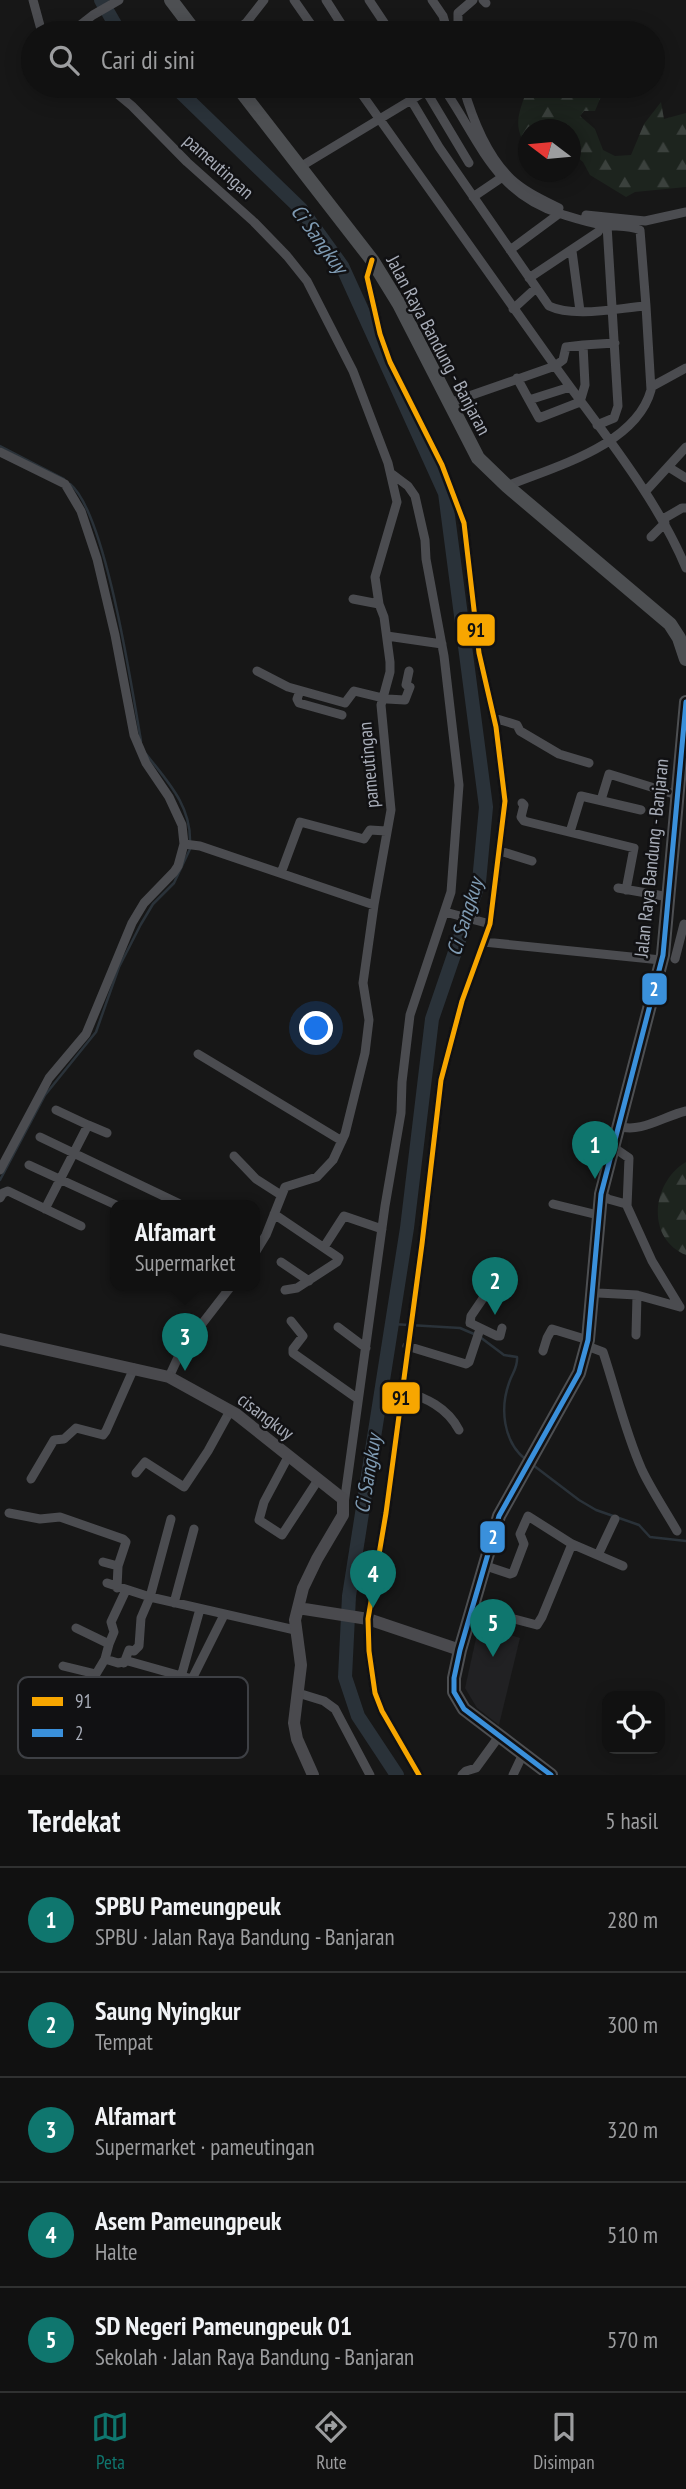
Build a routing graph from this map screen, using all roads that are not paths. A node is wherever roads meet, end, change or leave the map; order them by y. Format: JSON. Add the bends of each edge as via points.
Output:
{"nodes":[{"id":1,"x":33,"y":0,"type":"edge"},
{"id":2,"x":264,"y":0,"type":"edge"},
{"id":3,"x":294,"y":0,"type":"edge"},
{"id":4,"x":326,"y":0,"type":"edge"},
{"id":5,"x":369,"y":0,"type":"edge"},
{"id":6,"x":473,"y":0,"type":"edge"},
{"id":7,"x":116,"y":1,"type":"edge"},
{"id":8,"x":435,"y":1,"type":"edge"},
{"id":9,"x":175,"y":2,"type":"edge"},
{"id":10,"x":39,"y":21,"type":"edge"},
{"id":11,"x":85,"y":21,"type":"edge"},
{"id":12,"x":188,"y":21,"type":"edge"},
{"id":13,"x":248,"y":21,"type":"edge"},
{"id":14,"x":309,"y":21,"type":"edge"},
{"id":15,"x":339,"y":21,"type":"edge"},
{"id":16,"x":383,"y":21,"type":"edge"},
{"id":17,"x":444,"y":21,"type":"edge"},
{"id":18,"x":458,"y":21,"type":"edge"},
{"id":19,"x":122,"y":98,"type":"edge"},
{"id":20,"x":246,"y":98,"type":"edge"},
{"id":21,"x":365,"y":98,"type":"edge"},
{"id":22,"x":430,"y":98,"type":"edge"},
{"id":23,"x":450,"y":98,"type":"edge"},
{"id":24,"x":467,"y":98,"type":"edge"},
{"id":25,"x":411,"y":100,"type":"joint"},
{"id":26,"x":379,"y":118,"type":"junction"},
{"id":27,"x":469,"y":163,"type":"dead end"},
{"id":28,"x":300,"y":167,"type":"junction"},
{"id":29,"x":501,"y":177,"type":"junction"},
{"id":30,"x":472,"y":197,"type":"junction"},
{"id":31,"x":686,"y":212,"type":"edge"},
{"id":32,"x":560,"y":214,"type":"junction"},
{"id":33,"x":604,"y":225,"type":"junction"},
{"id":34,"x":510,"y":250,"type":"junction"},
{"id":35,"x":572,"y":251,"type":"junction"},
{"id":36,"x":372,"y":260,"type":"junction"},
{"id":37,"x":529,"y":278,"type":"junction"},
{"id":38,"x":536,"y":288,"type":"junction"},
{"id":39,"x":646,"y":306,"type":"junction"},
{"id":40,"x":513,"y":309,"type":"junction"},
{"id":41,"x":612,"y":309,"type":"junction"},
{"id":42,"x":580,"y":311,"type":"junction"},
{"id":43,"x":615,"y":343,"type":"junction"},
{"id":44,"x":583,"y":345,"type":"junction"},
{"id":45,"x":555,"y":366,"type":"junction"},
{"id":46,"x":683,"y":373,"type":"edge"},
{"id":47,"x":517,"y":378,"type":"junction"},
{"id":48,"x":570,"y":387,"type":"junction"},
{"id":49,"x":651,"y":387,"type":"junction"},
{"id":50,"x":529,"y":400,"type":"junction"},
{"id":51,"x":580,"y":402,"type":"junction"},
{"id":52,"x":449,"y":403,"type":"junction"},
{"id":53,"x":597,"y":425,"type":"junction"},
{"id":54,"x":609,"y":442,"type":"junction"},
{"id":55,"x":686,"y":447,"type":"edge"},
{"id":56,"x":0,"y":452,"type":"edge"},
{"id":57,"x":670,"y":468,"type":"junction"},
{"id":58,"x":392,"y":474,"type":"junction"},
{"id":59,"x":686,"y":478,"type":"edge"},
{"id":60,"x":508,"y":486,"type":"junction"},
{"id":61,"x":645,"y":492,"type":"junction"},
{"id":62,"x":686,"y":508,"type":"edge"},
{"id":63,"x":664,"y":521,"type":"junction"},
{"id":64,"x":651,"y":537,"type":"dead end"},
{"id":65,"x":686,"y":568,"type":"edge"},
{"id":66,"x":353,"y":599,"type":"dead end"},
{"id":67,"x":379,"y":604,"type":"junction"},
{"id":68,"x":387,"y":636,"type":"junction"},
{"id":69,"x":442,"y":644,"type":"junction"},
{"id":70,"x":686,"y":656,"type":"edge"},
{"id":71,"x":257,"y":671,"type":"dead end"},
{"id":72,"x":409,"y":671,"type":"dead end"},
{"id":73,"x":300,"y":691,"type":"junction"},
{"id":74,"x":382,"y":698,"type":"junction"},
{"id":75,"x":686,"y":702,"type":"edge"},
{"id":76,"x":342,"y":715,"type":"dead end"},
{"id":77,"x":494,"y":718,"type":"junction"},
{"id":78,"x":589,"y":763,"type":"dead end"},
{"id":79,"x":677,"y":794,"type":"junction"},
{"id":80,"x":601,"y":800,"type":"junction"},
{"id":81,"x":522,"y":803,"type":"dead end"},
{"id":82,"x":640,"y":810,"type":"dead end"},
{"id":83,"x":681,"y":821,"type":"edge"},
{"id":84,"x":386,"y":831,"type":"junction"},
{"id":85,"x":570,"y":832,"type":"junction"},
{"id":86,"x":188,"y":844,"type":"junction"},
{"id":87,"x":500,"y":851,"type":"junction"},
{"id":88,"x":532,"y":861,"type":"dead end"},
{"id":89,"x":281,"y":873,"type":"junction"},
{"id":90,"x":668,"y":897,"type":"junction"},
{"id":91,"x":374,"y":905,"type":"junction"},
{"id":92,"x":447,"y":913,"type":"junction"},
{"id":93,"x":685,"y":922,"type":"edge"},
{"id":94,"x":488,"y":924,"type":"junction"},
{"id":95,"x":484,"y":942,"type":"junction"},
{"id":96,"x":666,"y":958,"type":"junction"},
{"id":97,"x":686,"y":963,"type":"edge"},
{"id":98,"x":198,"y":1054,"type":"dead end"},
{"id":99,"x":56,"y":1110,"type":"dead end"},
{"id":100,"x":686,"y":1111,"type":"edge"},
{"id":101,"x":88,"y":1125,"type":"junction"},
{"id":102,"x":618,"y":1126,"type":"junction"},
{"id":103,"x":107,"y":1133,"type":"dead end"},
{"id":104,"x":40,"y":1137,"type":"dead end"},
{"id":105,"x":342,"y":1142,"type":"junction"},
{"id":106,"x":612,"y":1147,"type":"junction"},
{"id":107,"x":74,"y":1152,"type":"junction"},
{"id":108,"x":234,"y":1156,"type":"dead end"},
{"id":109,"x":29,"y":1165,"type":"dead end"},
{"id":110,"x":0,"y":1170,"type":"edge"},
{"id":111,"x":60,"y":1179,"type":"junction"},
{"id":112,"x":601,"y":1194,"type":"junction"},
{"id":113,"x":281,"y":1195,"type":"junction"},
{"id":114,"x":0,"y":1198,"type":"edge"},
{"id":115,"x":172,"y":1200,"type":"edge"},
{"id":116,"x":110,"y":1202,"type":"edge"},
{"id":117,"x":553,"y":1204,"type":"dead end"},
{"id":118,"x":626,"y":1204,"type":"junction"},
{"id":119,"x":45,"y":1209,"type":"junction"},
{"id":120,"x":274,"y":1214,"type":"junction"},
{"id":121,"x":598,"y":1215,"type":"junction"},
{"id":122,"x":81,"y":1226,"type":"dead end"},
{"id":123,"x":382,"y":1229,"type":"junction"},
{"id":124,"x":260,"y":1245,"type":"edge"},
{"id":125,"x":324,"y":1247,"type":"junction"},
{"id":126,"x":281,"y":1262,"type":"dead end"},
{"id":127,"x":309,"y":1281,"type":"junction"},
{"id":128,"x":486,"y":1289,"type":"dead end"},
{"id":129,"x":285,"y":1290,"type":"dead end"},
{"id":130,"x":227,"y":1291,"type":"edge"},
{"id":131,"x":593,"y":1291,"type":"junction"},
{"id":132,"x":637,"y":1295,"type":"junction"},
{"id":133,"x":683,"y":1308,"type":"edge"},
{"id":134,"x":291,"y":1321,"type":"dead end"},
{"id":135,"x":338,"y":1327,"type":"dead end"},
{"id":136,"x":502,"y":1328,"type":"dead end"},
{"id":137,"x":479,"y":1333,"type":"junction"},
{"id":138,"x":636,"y":1335,"type":"dead end"},
{"id":139,"x":0,"y":1339,"type":"edge"},
{"id":140,"x":588,"y":1343,"type":"junction"},
{"id":141,"x":407,"y":1346,"type":"junction"},
{"id":142,"x":366,"y":1348,"type":"junction"},
{"id":143,"x":543,"y":1351,"type":"dead end"},
{"id":144,"x":134,"y":1368,"type":"junction"},
{"id":145,"x":169,"y":1377,"type":"junction"},
{"id":146,"x":402,"y":1390,"type":"junction"},
{"id":147,"x":358,"y":1399,"type":"junction"},
{"id":148,"x":230,"y":1410,"type":"junction"},
{"id":149,"x":459,"y":1430,"type":"dead end"},
{"id":150,"x":288,"y":1457,"type":"junction"},
{"id":151,"x":136,"y":1473,"type":"dead end"},
{"id":152,"x":31,"y":1479,"type":"dead end"},
{"id":153,"x":318,"y":1480,"type":"junction"},
{"id":154,"x":344,"y":1504,"type":"junction"},
{"id":155,"x":9,"y":1513,"type":"dead end"},
{"id":156,"x":615,"y":1519,"type":"dead end"},
{"id":157,"x":170,"y":1520,"type":"dead end"},
{"id":158,"x":194,"y":1529,"type":"dead end"},
{"id":159,"x":677,"y":1531,"type":"dead end"},
{"id":160,"x":572,"y":1544,"type":"junction"},
{"id":161,"x":598,"y":1555,"type":"junction"},
{"id":162,"x":103,"y":1562,"type":"dead end"},
{"id":163,"x":483,"y":1565,"type":"junction"},
{"id":164,"x":118,"y":1566,"type":"junction"},
{"id":165,"x":623,"y":1566,"type":"dead end"},
{"id":166,"x":107,"y":1583,"type":"dead end"},
{"id":167,"x":122,"y":1589,"type":"junction"},
{"id":168,"x":150,"y":1597,"type":"junction"},
{"id":169,"x":174,"y":1603,"type":"junction"},
{"id":170,"x":298,"y":1608,"type":"junction"},
{"id":171,"x":472,"y":1608,"type":"junction"},
{"id":172,"x":200,"y":1609,"type":"junction"},
{"id":173,"x":224,"y":1615,"type":"junction"},
{"id":174,"x":365,"y":1618,"type":"junction"},
{"id":175,"x":76,"y":1628,"type":"dead end"},
{"id":176,"x":295,"y":1630,"type":"junction"},
{"id":177,"x":109,"y":1644,"type":"junction"},
{"id":178,"x":460,"y":1650,"type":"junction"},
{"id":179,"x":105,"y":1659,"type":"junction"},
{"id":180,"x":124,"y":1662,"type":"junction"},
{"id":181,"x":63,"y":1666,"type":"dead end"},
{"id":182,"x":181,"y":1677,"type":"joint"},
{"id":183,"x":194,"y":1677,"type":"edge"},
{"id":184,"x":298,"y":1693,"type":"junction"},
{"id":185,"x":500,"y":1735,"type":"junction"},
{"id":186,"x":523,"y":1754,"type":"junction"},
{"id":187,"x":313,"y":1775,"type":"edge"},
{"id":188,"x":370,"y":1775,"type":"edge"},
{"id":189,"x":419,"y":1775,"type":"edge"},
{"id":190,"x":463,"y":1775,"type":"edge"},
{"id":191,"x":513,"y":1775,"type":"edge"},
{"id":192,"x":551,"y":1775,"type":"edge"}],
"edges":[{"from":1,"to":10,"type":"street"},
{"from":2,"to":13,"type":"street"},
{"from":3,"to":14,"type":"street"},
{"from":4,"to":15,"type":"street"},
{"from":5,"to":16,"type":"street"},
{"from":6,"to":18,"type":"street","via":[[458,13]]},
{"from":7,"to":11,"type":"street"},
{"from":8,"to":17,"type":"street"},
{"from":9,"to":12,"type":"main road"},
{"from":19,"to":58,"type":"street","name":"pameutingan","via":[[254,222],[307,281],[353,371]]},
{"from":20,"to":28,"type":"main road","name":"Jalan Raya Bandung - Banjaran"},
{"from":21,"to":26,"type":"street"},
{"from":22,"to":27,"type":"street"},
{"from":23,"to":29,"type":"street"},
{"from":24,"to":31,"type":"street","via":[[496,161],[529,193],[565,210],[602,218],[645,221]]},
{"from":25,"to":26,"type":"street"},
{"from":25,"to":30,"type":"street"},
{"from":26,"to":28,"type":"street"},
{"from":26,"to":40,"type":"street"},
{"from":28,"to":36,"type":"main road","name":"Jalan Raya Bandung - Banjaran"},
{"from":29,"to":30,"type":"street"},
{"from":29,"to":32,"type":"street","via":[[528,199]]},
{"from":30,"to":34,"type":"street"},
{"from":32,"to":33,"type":"street"},
{"from":32,"to":34,"type":"street"},
{"from":33,"to":35,"type":"street"},
{"from":33,"to":39,"type":"street","via":[[640,230]]},
{"from":33,"to":41,"type":"street"},
{"from":34,"to":37,"type":"street"},
{"from":35,"to":37,"type":"street"},
{"from":35,"to":42,"type":"street"},
{"from":36,"to":52,"type":"main road","name":"Jalan Raya Bandung - Banjaran"},
{"from":36,"to":77,"type":"street","via":[[368,289],[386,353],[442,465],[464,523],[479,653]]},
{"from":37,"to":38,"type":"street"},
{"from":38,"to":40,"type":"street"},
{"from":38,"to":42,"type":"street","via":[[549,306]]},
{"from":39,"to":41,"type":"street"},
{"from":39,"to":49,"type":"street"},
{"from":40,"to":45,"type":"street"},
{"from":41,"to":42,"type":"street"},
{"from":41,"to":43,"type":"street"},
{"from":43,"to":44,"type":"street"},
{"from":43,"to":53,"type":"street","via":[[618,412]]},
{"from":44,"to":45,"type":"street","via":[[566,347],[563,360]]},
{"from":44,"to":51,"type":"street","via":[[585,385]]},
{"from":45,"to":47,"type":"street"},
{"from":45,"to":48,"type":"street"},
{"from":46,"to":49,"type":"street"},
{"from":47,"to":50,"type":"street"},
{"from":47,"to":52,"type":"street"},
{"from":48,"to":50,"type":"street"},
{"from":48,"to":51,"type":"street"},
{"from":49,"to":54,"type":"street","via":[[633,422]]},
{"from":50,"to":51,"type":"street","via":[[539,418]]},
{"from":51,"to":53,"type":"street"},
{"from":52,"to":60,"type":"main road","name":"Jalan Raya Bandung - Banjaran","via":[[478,458]]},
{"from":53,"to":54,"type":"street"},
{"from":54,"to":60,"type":"street"},
{"from":54,"to":61,"type":"street"},
{"from":55,"to":57,"type":"street"},
{"from":56,"to":86,"type":"street","via":[[65,484],[81,511],[115,635],[134,735]]},
{"from":57,"to":59,"type":"street"},
{"from":57,"to":61,"type":"street"},
{"from":58,"to":67,"type":"street","name":"pameutingan","via":[[397,502],[374,577]]},
{"from":58,"to":69,"type":"street","via":[[415,496]]},
{"from":60,"to":70,"type":"main road","name":"Jalan Raya Bandung - Banjaran","via":[[670,624]]},
{"from":61,"to":63,"type":"street"},
{"from":62,"to":63,"type":"street"},
{"from":63,"to":64,"type":"street"},
{"from":63,"to":65,"type":"street"},
{"from":66,"to":67,"type":"street"},
{"from":67,"to":68,"type":"street","name":"pameutingan"},
{"from":68,"to":69,"type":"street"},
{"from":68,"to":74,"type":"street","name":"pameutingan","via":[[390,672]]},
{"from":69,"to":92,"type":"street","via":[[459,785]]},
{"from":71,"to":73,"type":"street"},
{"from":72,"to":74,"type":"street","via":[[405,700]]},
{"from":73,"to":74,"type":"street","via":[[343,703],[354,691]]},
{"from":73,"to":76,"type":"street","via":[[299,703]]},
{"from":74,"to":84,"type":"street","name":"pameutingan","via":[[391,810]]},
{"from":75,"to":79,"type":"main road","name":"Jalan Raya Bandung - Banjaran"},
{"from":77,"to":78,"type":"street","via":[[517,725],[559,754]]},
{"from":77,"to":87,"type":"street","via":[[505,801]]},
{"from":79,"to":80,"type":"street","via":[[608,774]]},
{"from":79,"to":83,"type":"main road","name":"Jalan Raya Bandung - Banjaran"},
{"from":80,"to":82,"type":"street"},
{"from":80,"to":85,"type":"street","via":[[581,796]]},
{"from":81,"to":85,"type":"street","via":[[522,820]]},
{"from":83,"to":90,"type":"main road","name":"Jalan Raya Bandung - Banjaran"},
{"from":84,"to":89,"type":"street","via":[[370,830],[363,839],[300,822]]},
{"from":84,"to":91,"type":"street","name":"pameutingan"},
{"from":85,"to":90,"type":"street","via":[[634,848],[622,889]]},
{"from":86,"to":89,"type":"street"},
{"from":86,"to":110,"type":"street","via":[[174,872],[132,923],[86,1034],[49,1078]]},
{"from":87,"to":88,"type":"street"},
{"from":87,"to":94,"type":"street"},
{"from":89,"to":91,"type":"street"},
{"from":90,"to":96,"type":"main road","name":"Jalan Raya Bandung - Banjaran"},
{"from":91,"to":105,"type":"street","name":"pameutingan","via":[[363,984],[368,1032]]},
{"from":92,"to":94,"type":"street"},
{"from":92,"to":123,"type":"street","via":[[410,1015],[401,1113]]},
{"from":93,"to":96,"type":"street"},
{"from":94,"to":95,"type":"street"},
{"from":95,"to":96,"type":"street"},
{"from":95,"to":141,"type":"street","via":[[443,1067]]},
{"from":96,"to":97,"type":"street"},
{"from":96,"to":102,"type":"main road","name":"Jalan Raya Bandung - Banjaran"},
{"from":98,"to":105,"type":"street"},
{"from":99,"to":101,"type":"street"},
{"from":100,"to":102,"type":"street","via":[[637,1128]]},
{"from":101,"to":103,"type":"street"},
{"from":101,"to":107,"type":"street"},
{"from":102,"to":106,"type":"main road","name":"Jalan Raya Bandung - Banjaran"},
{"from":104,"to":107,"type":"street"},
{"from":105,"to":113,"type":"street","name":"pameutingan","via":[[325,1171],[285,1188]]},
{"from":106,"to":112,"type":"main road","name":"Jalan Raya Bandung - Banjaran"},
{"from":106,"to":118,"type":"street","via":[[630,1161]]},
{"from":107,"to":111,"type":"street"},
{"from":107,"to":115,"type":"street"},
{"from":108,"to":113,"type":"street","via":[[256,1179]]},
{"from":109,"to":111,"type":"street"},
{"from":111,"to":116,"type":"street"},
{"from":111,"to":119,"type":"street"},
{"from":112,"to":118,"type":"street"},
{"from":112,"to":121,"type":"main road","name":"Jalan Raya Bandung - Banjaran"},
{"from":113,"to":120,"type":"street"},
{"from":114,"to":119,"type":"street","via":[[8,1191]]},
{"from":117,"to":121,"type":"street"},
{"from":118,"to":133,"type":"street","via":[[646,1249]]},
{"from":119,"to":122,"type":"street"},
{"from":120,"to":124,"type":"street"},
{"from":120,"to":125,"type":"street"},
{"from":121,"to":131,"type":"main road","name":"Jalan Raya Bandung - Banjaran"},
{"from":123,"to":125,"type":"street","via":[[344,1216]]},
{"from":123,"to":142,"type":"street"},
{"from":125,"to":127,"type":"street","via":[[339,1260]]},
{"from":126,"to":127,"type":"street"},
{"from":127,"to":129,"type":"street"},
{"from":128,"to":137,"type":"street","via":[[471,1317]]},
{"from":130,"to":145,"type":"street","via":[[181,1351]]},
{"from":131,"to":132,"type":"street"},
{"from":131,"to":140,"type":"main road","name":"Jalan Raya Bandung - Banjaran"},
{"from":132,"to":133,"type":"street"},
{"from":132,"to":138,"type":"street"},
{"from":134,"to":147,"type":"street","via":[[303,1336],[293,1353]]},
{"from":135,"to":142,"type":"street"},
{"from":136,"to":137,"type":"street","via":[[499,1336]]},
{"from":137,"to":141,"type":"street","via":[[466,1364]]},
{"from":139,"to":144,"type":"street","name":"cisangkuy"},
{"from":140,"to":143,"type":"street","via":[[552,1329]]},
{"from":140,"to":159,"type":"street","via":[[603,1352],[642,1470]]},
{"from":140,"to":163,"type":"main road","name":"Jalan Raya Bandung - Banjaran","via":[[579,1373],[499,1516]]},
{"from":141,"to":146,"type":"street"},
{"from":142,"to":147,"type":"street"},
{"from":144,"to":145,"type":"street","name":"cisangkuy"},
{"from":144,"to":152,"type":"street","via":[[103,1435],[76,1428],[64,1439],[54,1440]]},
{"from":145,"to":148,"type":"street","name":"cisangkuy"},
{"from":146,"to":149,"type":"street","via":[[435,1403]]},
{"from":146,"to":174,"type":"street","via":[[386,1513]]},
{"from":147,"to":154,"type":"street"},
{"from":148,"to":150,"type":"street","name":"cisangkuy"},
{"from":148,"to":151,"type":"street","via":[[184,1487],[145,1462]]},
{"from":150,"to":153,"type":"street","name":"cisangkuy"},
{"from":150,"to":153,"type":"street","via":[[259,1520],[282,1535]]},
{"from":153,"to":154,"type":"street","name":"cisangkuy"},
{"from":154,"to":170,"type":"street","via":[[339,1523],[303,1588]]},
{"from":155,"to":164,"type":"street","via":[[40,1519],[60,1517],[123,1539],[127,1542]]},
{"from":156,"to":161,"type":"street"},
{"from":157,"to":168,"type":"street"},
{"from":158,"to":169,"type":"street"},
{"from":160,"to":161,"type":"street"},
{"from":160,"to":163,"type":"street","via":[[528,1516],[513,1573]]},
{"from":160,"to":171,"type":"street","via":[[537,1625]]},
{"from":161,"to":165,"type":"street"},
{"from":162,"to":164,"type":"street"},
{"from":163,"to":171,"type":"main road","name":"Jalan Raya Bandung - Banjaran"},
{"from":164,"to":167,"type":"street"},
{"from":166,"to":167,"type":"street"},
{"from":167,"to":168,"type":"street"},
{"from":167,"to":177,"type":"street"},
{"from":168,"to":169,"type":"street"},
{"from":168,"to":180,"type":"street","via":[[141,1618],[139,1646],[129,1650]]},
{"from":169,"to":172,"type":"street"},
{"from":170,"to":174,"type":"street"},
{"from":170,"to":176,"type":"street"},
{"from":171,"to":178,"type":"main road","name":"Jalan Raya Bandung - Banjaran"},
{"from":172,"to":173,"type":"street"},
{"from":172,"to":182,"type":"street"},
{"from":173,"to":176,"type":"street"},
{"from":173,"to":183,"type":"street"},
{"from":174,"to":178,"type":"street"},
{"from":174,"to":189,"type":"street","via":[[375,1693]]},
{"from":175,"to":177,"type":"street"},
{"from":176,"to":184,"type":"street","via":[[301,1665]]},
{"from":177,"to":179,"type":"street"},
{"from":178,"to":185,"type":"main road","name":"Jalan Raya Bandung - Banjaran","via":[[454,1692],[464,1709]]},
{"from":179,"to":180,"type":"street"},
{"from":179,"to":181,"type":"street","via":[[96,1674]]},
{"from":180,"to":182,"type":"street"},
{"from":184,"to":187,"type":"street","via":[[295,1730]]},
{"from":184,"to":188,"type":"street","via":[[335,1709]]},
{"from":185,"to":186,"type":"main road","name":"Jalan Raya Bandung - Banjaran"},
{"from":185,"to":190,"type":"street","via":[[477,1768]]},
{"from":186,"to":191,"type":"street"},
{"from":186,"to":192,"type":"main road","name":"Jalan Raya Bandung - Banjaran"}]}
